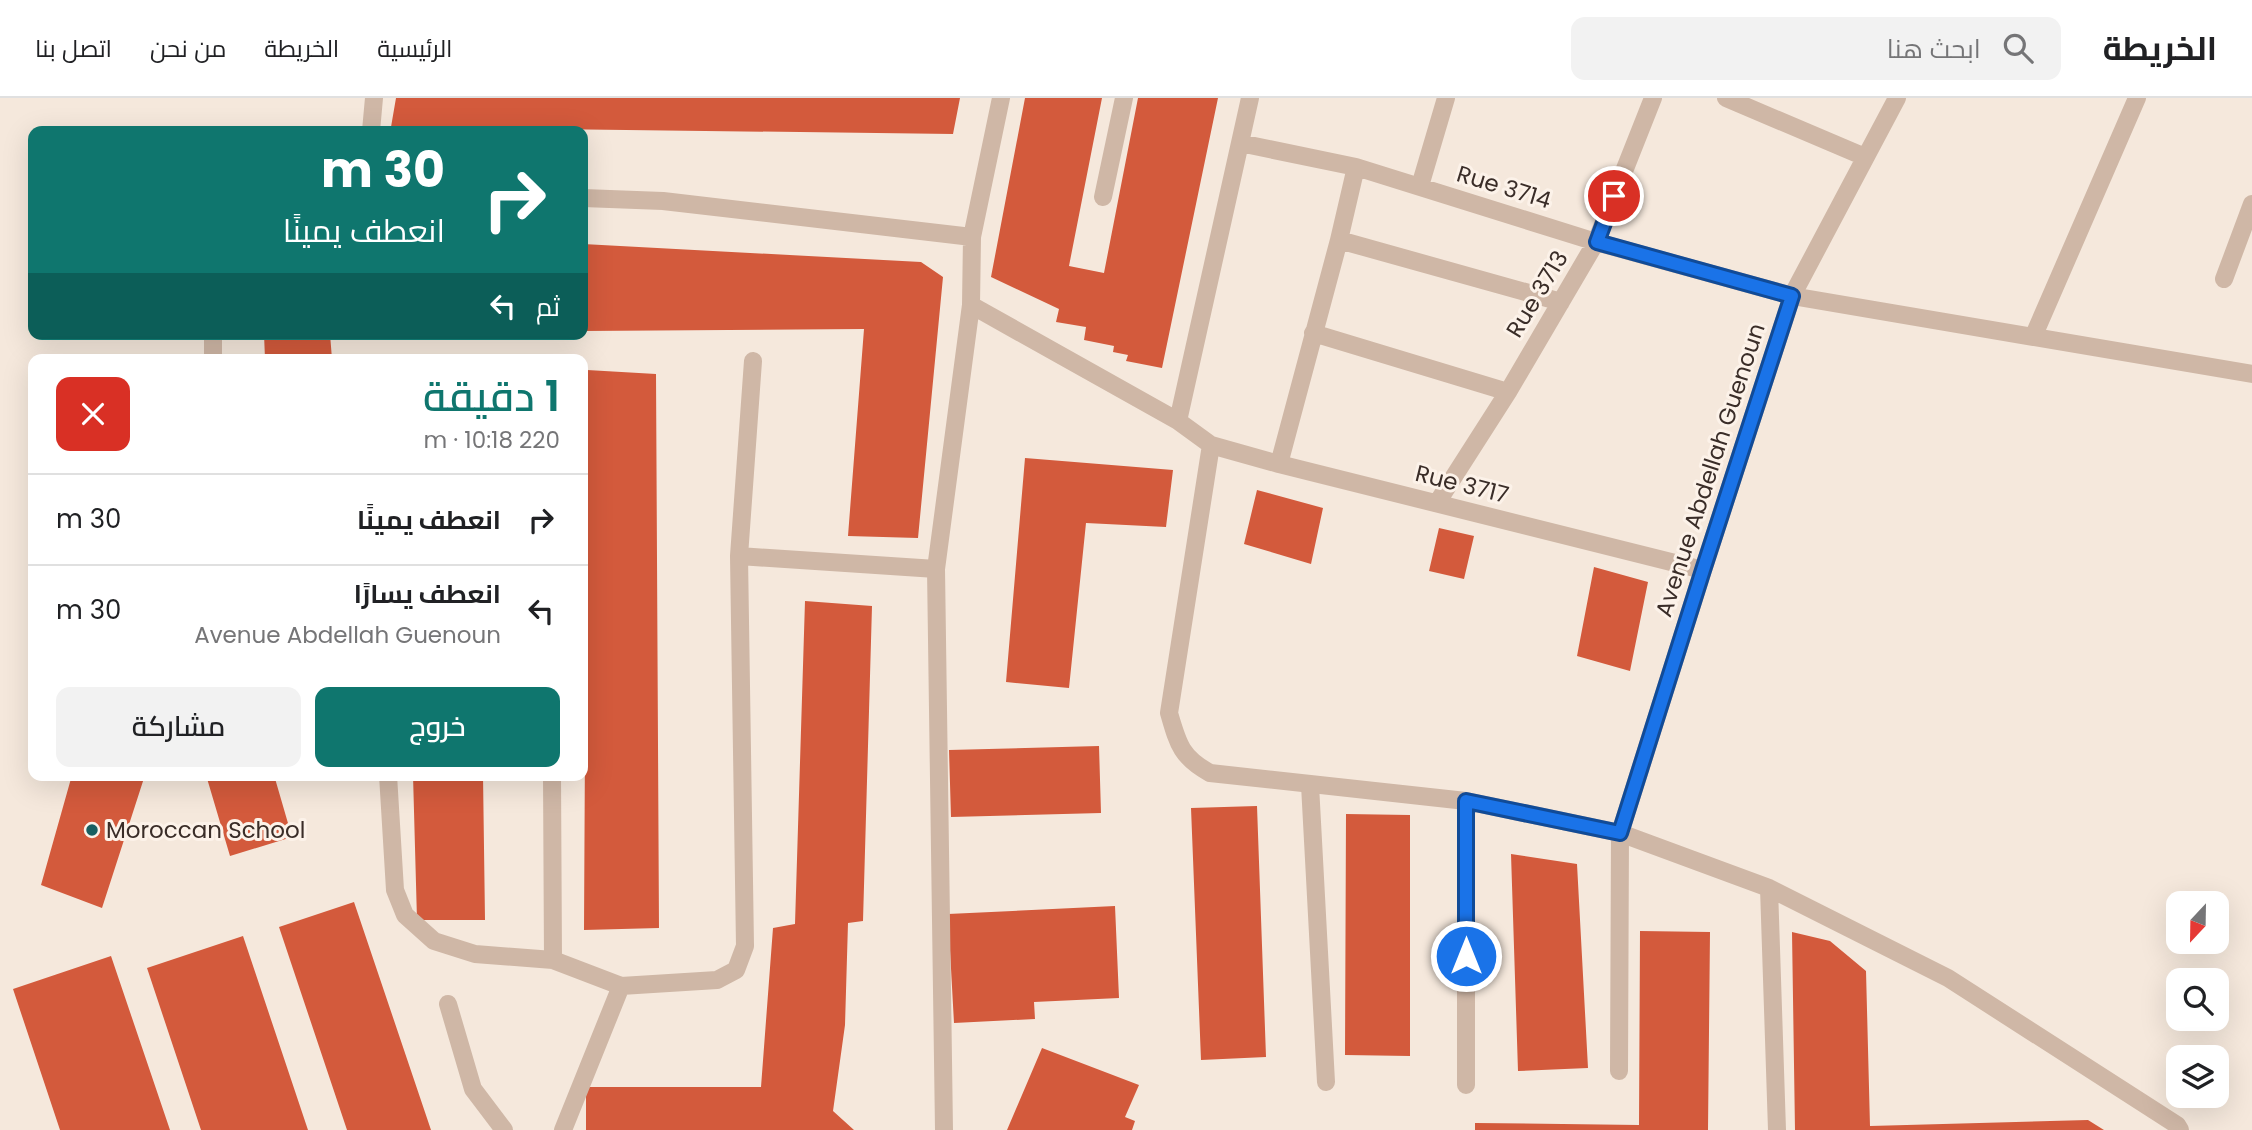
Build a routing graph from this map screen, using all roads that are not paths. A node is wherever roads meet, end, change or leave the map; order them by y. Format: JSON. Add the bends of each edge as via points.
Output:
{"nodes":[{"id":1,"x":374,"y":98,"type":"edge"},
{"id":2,"x":1001,"y":98,"type":"edge"},
{"id":3,"x":1124,"y":98,"type":"edge"},
{"id":4,"x":1250,"y":98,"type":"edge"},
{"id":5,"x":1446,"y":98,"type":"edge"},
{"id":6,"x":1726,"y":98,"type":"edge"},
{"id":7,"x":1897,"y":98,"type":"edge"},
{"id":8,"x":2137,"y":98,"type":"edge"},
{"id":9,"x":1646,"y":100,"type":"edge"},
{"id":10,"x":371,"y":126,"type":"edge"},
{"id":11,"x":1240,"y":143,"type":"junction"},
{"id":12,"x":1866,"y":157,"type":"junction"},
{"id":13,"x":1356,"y":167,"type":"junction"},
{"id":14,"x":1420,"y":186,"type":"junction"},
{"id":15,"x":1102,"y":197,"type":"dead end"},
{"id":16,"x":588,"y":198,"type":"edge"},
{"id":17,"x":2252,"y":204,"type":"edge"},
{"id":18,"x":972,"y":237,"type":"junction"},
{"id":19,"x":1339,"y":240,"type":"junction"},
{"id":20,"x":1597,"y":242,"type":"junction"},
{"id":21,"x":2224,"y":279,"type":"dead end"},
{"id":22,"x":1792,"y":296,"type":"junction"},
{"id":23,"x":1561,"y":302,"type":"junction"},
{"id":24,"x":971,"y":306,"type":"junction"},
{"id":25,"x":1313,"y":333,"type":"junction"},
{"id":26,"x":2034,"y":335,"type":"junction"},
{"id":27,"x":753,"y":362,"type":"dead end"},
{"id":28,"x":2252,"y":374,"type":"edge"},
{"id":29,"x":1508,"y":392,"type":"junction"},
{"id":30,"x":1178,"y":421,"type":"junction"},
{"id":31,"x":1211,"y":445,"type":"junction"},
{"id":32,"x":1279,"y":464,"type":"junction"},
{"id":33,"x":1437,"y":503,"type":"junction"},
{"id":34,"x":739,"y":556,"type":"junction"},
{"id":35,"x":936,"y":569,"type":"junction"},
{"id":36,"x":1703,"y":570,"type":"junction"},
{"id":37,"x":388,"y":781,"type":"edge"},
{"id":38,"x":552,"y":781,"type":"edge"},
{"id":39,"x":1310,"y":785,"type":"junction"},
{"id":40,"x":1466,"y":801,"type":"junction"},
{"id":41,"x":1620,"y":833,"type":"junction"},
{"id":42,"x":1769,"y":888,"type":"junction"},
{"id":43,"x":553,"y":960,"type":"junction"},
{"id":44,"x":621,"y":986,"type":"junction"},
{"id":45,"x":448,"y":1004,"type":"dead end"},
{"id":46,"x":1619,"y":1071,"type":"dead end"},
{"id":47,"x":1326,"y":1082,"type":"dead end"},
{"id":48,"x":1466,"y":1086,"type":"dead end"},
{"id":49,"x":504,"y":1130,"type":"edge"},
{"id":50,"x":563,"y":1130,"type":"edge"},
{"id":51,"x":944,"y":1130,"type":"edge"},
{"id":52,"x":1777,"y":1130,"type":"edge"},
{"id":53,"x":2180,"y":1130,"type":"edge"}],
"edges":[{"from":1,"to":10,"type":"street"},
{"from":2,"to":18,"type":"street"},
{"from":3,"to":15,"type":"street"},
{"from":4,"to":11,"type":"street"},
{"from":5,"to":14,"type":"street"},
{"from":6,"to":12,"type":"street"},
{"from":7,"to":12,"type":"street","name":"Avenue Abdellah Guenoun"},
{"from":8,"to":26,"type":"street"},
{"from":9,"to":20,"type":"street","name":"Rue 3713"},
{"from":11,"to":13,"type":"street","name":"Rue 3714"},
{"from":11,"to":30,"type":"street"},
{"from":12,"to":22,"type":"street","name":"Avenue Abdellah Guenoun"},
{"from":13,"to":14,"type":"street","name":"Rue 3714"},
{"from":13,"to":19,"type":"street"},
{"from":14,"to":20,"type":"street","name":"Rue 3714"},
{"from":16,"to":18,"type":"street","via":[[663,201]]},
{"from":17,"to":21,"type":"street"},
{"from":18,"to":24,"type":"street"},
{"from":19,"to":23,"type":"street"},
{"from":19,"to":25,"type":"street"},
{"from":20,"to":22,"type":"street","name":"Rue 3714"},
{"from":20,"to":23,"type":"street","name":"Rue 3713"},
{"from":22,"to":26,"type":"street","name":"Rue 3714"},
{"from":22,"to":36,"type":"street","name":"Avenue Abdellah Guenoun"},
{"from":23,"to":29,"type":"street","name":"Rue 3713"},
{"from":24,"to":30,"type":"street"},
{"from":24,"to":35,"type":"street"},
{"from":25,"to":29,"type":"street"},
{"from":25,"to":32,"type":"street"},
{"from":26,"to":28,"type":"street","name":"Rue 3714"},
{"from":27,"to":34,"type":"street"},
{"from":29,"to":33,"type":"street","name":"Rue 3713"},
{"from":30,"to":31,"type":"street"},
{"from":31,"to":32,"type":"street","name":"Rue 3717"},
{"from":31,"to":39,"type":"street","via":[[1169,713],[1177,740],[1191,763],[1210,773]]},
{"from":32,"to":33,"type":"street","name":"Rue 3717"},
{"from":33,"to":36,"type":"street","name":"Rue 3717"},
{"from":34,"to":35,"type":"street"},
{"from":34,"to":44,"type":"street","via":[[745,946],[736,970],[718,981]]},
{"from":35,"to":51,"type":"street"},
{"from":36,"to":41,"type":"street","name":"Avenue Abdellah Guenoun"},
{"from":37,"to":43,"type":"street","via":[[395,890],[405,915],[434,942],[475,954]]},
{"from":38,"to":43,"type":"street"},
{"from":39,"to":40,"type":"street"},
{"from":39,"to":47,"type":"street"},
{"from":40,"to":41,"type":"street"},
{"from":40,"to":48,"type":"street"},
{"from":41,"to":42,"type":"street"},
{"from":41,"to":46,"type":"street","name":"Avenue Abdellah Guenoun"},
{"from":42,"to":52,"type":"street"},
{"from":42,"to":53,"type":"street","via":[[1948,978]]},
{"from":43,"to":44,"type":"street"},
{"from":44,"to":50,"type":"street"},
{"from":45,"to":49,"type":"street","via":[[473,1088]]}]}
